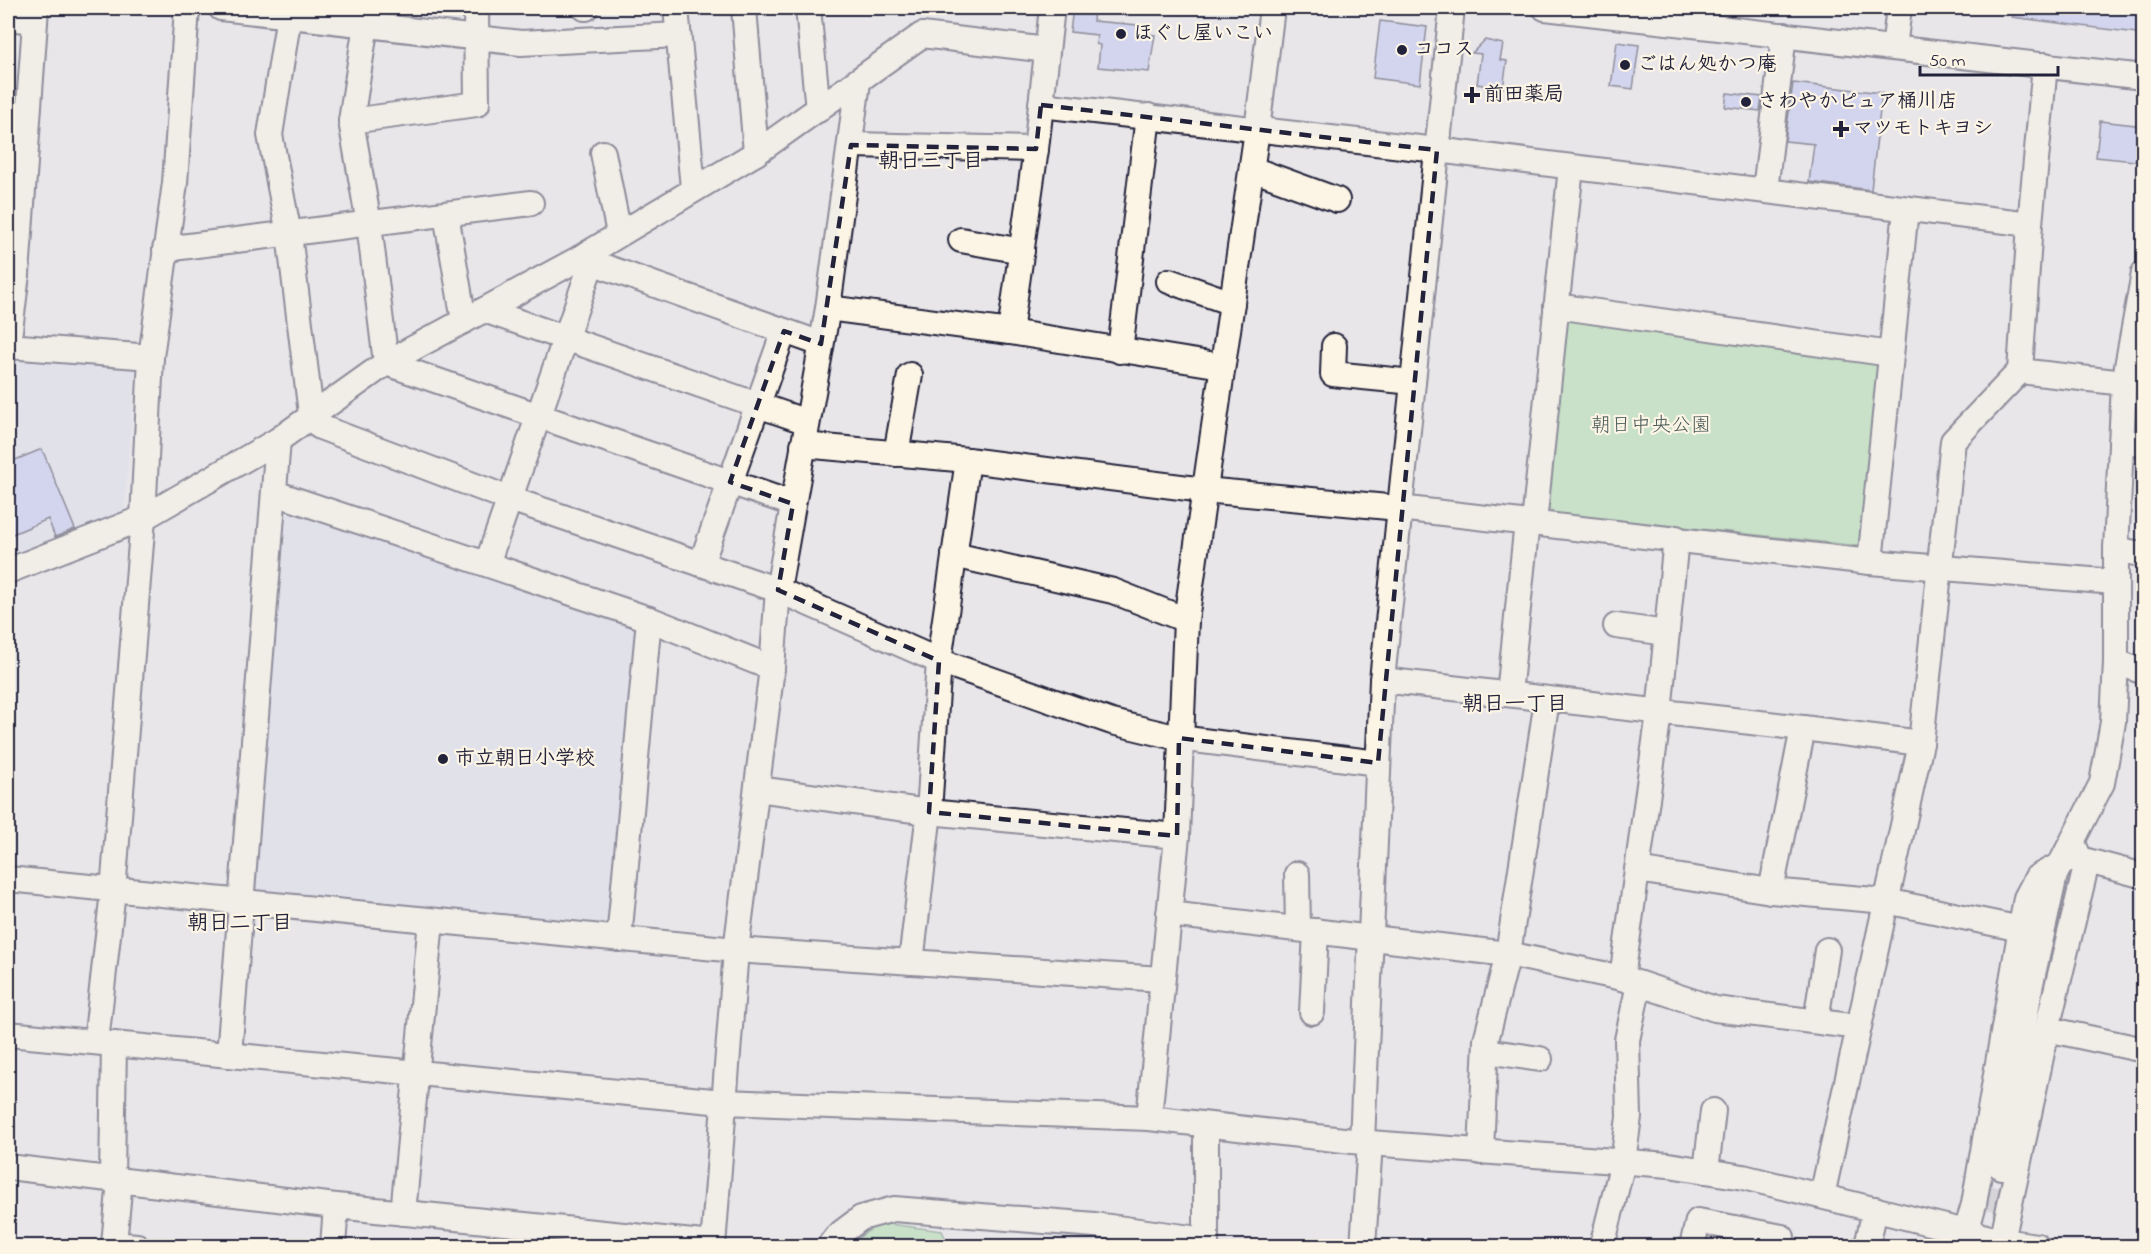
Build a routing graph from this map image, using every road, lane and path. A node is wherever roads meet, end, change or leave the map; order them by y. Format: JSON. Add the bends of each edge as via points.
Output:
{"nodes":[{"id":1,"x":187,"y":8,"type":"edge"},
{"id":2,"x":221,"y":8,"type":"edge"},
{"id":3,"x":476,"y":8,"type":"edge"},
{"id":4,"x":676,"y":8,"type":"edge"},
{"id":5,"x":744,"y":8,"type":"edge"},
{"id":6,"x":808,"y":8,"type":"edge"},
{"id":7,"x":1052,"y":8,"type":"edge"},
{"id":8,"x":1272,"y":8,"type":"edge"},
{"id":9,"x":1452,"y":8,"type":"edge"},
{"id":10,"x":1545,"y":8,"type":"edge"},
{"id":11,"x":1899,"y":8,"type":"edge"},
{"id":12,"x":36,"y":14,"type":"edge"},
{"id":13,"x":289,"y":15,"type":"junction"},
{"id":14,"x":8,"y":18,"type":"edge"},
{"id":15,"x":366,"y":24,"type":"junction"},
{"id":16,"x":678,"y":35,"type":"junction"},
{"id":17,"x":1784,"y":35,"type":"junction"},
{"id":18,"x":475,"y":37,"type":"junction"},
{"id":19,"x":1894,"y":48,"type":"junction"},
{"id":20,"x":1047,"y":50,"type":"junction"},
{"id":21,"x":2045,"y":65,"type":"junction"},
{"id":22,"x":2144,"y":76,"type":"edge"},
{"id":23,"x":858,"y":82,"type":"junction"},
{"id":24,"x":1041,"y":105,"type":"junction"},
{"id":25,"x":818,"y":110,"type":"junction"},
{"id":26,"x":18,"y":114,"type":"edge"},
{"id":27,"x":1148,"y":116,"type":"junction"},
{"id":28,"x":351,"y":121,"type":"junction"},
{"id":29,"x":1257,"y":130,"type":"junction"},
{"id":30,"x":851,"y":145,"type":"junction"},
{"id":31,"x":1036,"y":149,"type":"junction"},
{"id":32,"x":1437,"y":150,"type":"junction"},
{"id":33,"x":603,"y":153,"type":"dead end"},
{"id":34,"x":756,"y":153,"type":"junction"},
{"id":35,"x":1571,"y":166,"type":"junction"},
{"id":36,"x":1251,"y":169,"type":"junction"},
{"id":37,"x":693,"y":188,"type":"junction"},
{"id":38,"x":1765,"y":190,"type":"junction"},
{"id":39,"x":1337,"y":201,"type":"dead end"},
{"id":40,"x":531,"y":203,"type":"dead end"},
{"id":41,"x":1906,"y":209,"type":"junction"},
{"id":42,"x":446,"y":214,"type":"junction"},
{"id":43,"x":369,"y":224,"type":"junction"},
{"id":44,"x":2030,"y":224,"type":"junction"},
{"id":45,"x":289,"y":234,"type":"junction"},
{"id":46,"x":619,"y":234,"type":"junction"},
{"id":47,"x":961,"y":240,"type":"dead end"},
{"id":48,"x":165,"y":249,"type":"junction"},
{"id":49,"x":1022,"y":251,"type":"junction"},
{"id":50,"x":586,"y":260,"type":"junction"},
{"id":51,"x":12,"y":273,"type":"edge"},
{"id":52,"x":2144,"y":273,"type":"edge"},
{"id":53,"x":1168,"y":281,"type":"dead end"},
{"id":54,"x":1232,"y":303,"type":"junction"},
{"id":55,"x":1556,"y":306,"type":"junction"},
{"id":56,"x":828,"y":308,"type":"junction"},
{"id":57,"x":474,"y":315,"type":"junction"},
{"id":58,"x":784,"y":331,"type":"junction"},
{"id":59,"x":1010,"y":332,"type":"junction"},
{"id":60,"x":566,"y":338,"type":"junction"},
{"id":61,"x":821,"y":344,"type":"junction"},
{"id":62,"x":8,"y":346,"type":"edge"},
{"id":63,"x":1334,"y":346,"type":"dead end"},
{"id":64,"x":1120,"y":351,"type":"junction"},
{"id":65,"x":1891,"y":354,"type":"junction"},
{"id":66,"x":151,"y":357,"type":"junction"},
{"id":67,"x":386,"y":363,"type":"junction"},
{"id":68,"x":1222,"y":366,"type":"junction"},
{"id":69,"x":2020,"y":371,"type":"junction"},
{"id":70,"x":910,"y":375,"type":"dead end"},
{"id":71,"x":1413,"y":382,"type":"junction"},
{"id":72,"x":2124,"y":383,"type":"junction"},
{"id":73,"x":757,"y":405,"type":"junction"},
{"id":74,"x":311,"y":414,"type":"junction"},
{"id":75,"x":539,"y":416,"type":"junction"},
{"id":76,"x":805,"y":434,"type":"junction"},
{"id":77,"x":278,"y":440,"type":"junction"},
{"id":78,"x":2132,"y":443,"type":"edge"},
{"id":79,"x":896,"y":454,"type":"junction"},
{"id":80,"x":968,"y":460,"type":"junction"},
{"id":81,"x":730,"y":482,"type":"junction"},
{"id":82,"x":1204,"y":490,"type":"junction"},
{"id":83,"x":275,"y":493,"type":"junction"},
{"id":84,"x":510,"y":499,"type":"junction"},
{"id":85,"x":793,"y":504,"type":"junction"},
{"id":86,"x":1400,"y":508,"type":"junction"},
{"id":87,"x":143,"y":518,"type":"junction"},
{"id":88,"x":1531,"y":522,"type":"junction"},
{"id":89,"x":1676,"y":538,"type":"junction"},
{"id":90,"x":2116,"y":549,"type":"junction"},
{"id":91,"x":954,"y":555,"type":"junction"},
{"id":92,"x":2144,"y":555,"type":"edge"},
{"id":93,"x":1869,"y":562,"type":"junction"},
{"id":94,"x":487,"y":564,"type":"junction"},
{"id":95,"x":701,"y":564,"type":"junction"},
{"id":96,"x":1941,"y":569,"type":"junction"},
{"id":97,"x":8,"y":571,"type":"edge"},
{"id":98,"x":2115,"y":582,"type":"junction"},
{"id":99,"x":778,"y":591,"type":"junction"},
{"id":100,"x":649,"y":619,"type":"junction"},
{"id":101,"x":1186,"y":620,"type":"junction"},
{"id":102,"x":1616,"y":627,"type":"dead end"},
{"id":103,"x":1667,"y":633,"type":"junction"},
{"id":104,"x":939,"y":661,"type":"junction"},
{"id":105,"x":2116,"y":662,"type":"junction"},
{"id":106,"x":772,"y":668,"type":"junction"},
{"id":107,"x":2144,"y":672,"type":"edge"},
{"id":108,"x":1382,"y":680,"type":"junction"},
{"id":109,"x":1509,"y":694,"type":"junction"},
{"id":110,"x":1547,"y":700,"type":"junction"},
{"id":111,"x":1659,"y":713,"type":"junction"},
{"id":112,"x":1803,"y":728,"type":"junction"},
{"id":113,"x":1179,"y":738,"type":"junction"},
{"id":114,"x":1921,"y":743,"type":"junction"},
{"id":115,"x":1378,"y":763,"type":"junction"},
{"id":116,"x":757,"y":789,"type":"junction"},
{"id":117,"x":929,"y":812,"type":"junction"},
{"id":118,"x":1176,"y":836,"type":"junction"},
{"id":119,"x":2072,"y":855,"type":"junction"},
{"id":120,"x":1637,"y":870,"type":"junction"},
{"id":121,"x":1297,"y":874,"type":"dead end"},
{"id":122,"x":2144,"y":876,"type":"edge"},
{"id":123,"x":8,"y":879,"type":"edge"},
{"id":124,"x":113,"y":891,"type":"junction"},
{"id":125,"x":1771,"y":891,"type":"junction"},
{"id":126,"x":1887,"y":901,"type":"junction"},
{"id":127,"x":241,"y":903,"type":"junction"},
{"id":128,"x":1169,"y":914,"type":"junction"},
{"id":129,"x":431,"y":921,"type":"junction"},
{"id":130,"x":2021,"y":929,"type":"junction"},
{"id":131,"x":1307,"y":930,"type":"junction"},
{"id":132,"x":1370,"y":938,"type":"junction"},
{"id":133,"x":619,"y":939,"type":"junction"},
{"id":134,"x":736,"y":950,"type":"junction"},
{"id":135,"x":1827,"y":950,"type":"dead end"},
{"id":136,"x":1508,"y":954,"type":"junction"},
{"id":137,"x":911,"y":962,"type":"junction"},
{"id":138,"x":1161,"y":979,"type":"junction"},
{"id":139,"x":1630,"y":981,"type":"junction"},
{"id":140,"x":1312,"y":1012,"type":"dead end"},
{"id":141,"x":1816,"y":1021,"type":"junction"},
{"id":142,"x":1859,"y":1027,"type":"junction"},
{"id":143,"x":2047,"y":1029,"type":"junction"},
{"id":144,"x":8,"y":1034,"type":"edge"},
{"id":145,"x":105,"y":1043,"type":"junction"},
{"id":146,"x":2144,"y":1050,"type":"edge"},
{"id":147,"x":1486,"y":1051,"type":"junction"},
{"id":148,"x":229,"y":1055,"type":"junction"},
{"id":149,"x":1540,"y":1059,"type":"dead end"},
{"id":150,"x":415,"y":1072,"type":"junction"},
{"id":151,"x":723,"y":1102,"type":"junction"},
{"id":152,"x":1713,"y":1111,"type":"dead end"},
{"id":153,"x":1149,"y":1118,"type":"junction"},
{"id":154,"x":1206,"y":1125,"type":"junction"},
{"id":155,"x":1366,"y":1142,"type":"junction"},
{"id":156,"x":1481,"y":1152,"type":"junction"},
{"id":157,"x":1623,"y":1162,"type":"junction"},
{"id":158,"x":8,"y":1167,"type":"edge"},
{"id":159,"x":2001,"y":1167,"type":"tunnel mouth"},
{"id":160,"x":1706,"y":1171,"type":"junction"},
{"id":161,"x":116,"y":1180,"type":"junction"},
{"id":162,"x":1821,"y":1196,"type":"junction"},
{"id":163,"x":336,"y":1206,"type":"junction"},
{"id":164,"x":1875,"y":1209,"type":"junction"},
{"id":165,"x":403,"y":1213,"type":"junction"},
{"id":166,"x":1964,"y":1239,"type":"edge"},
{"id":167,"x":1206,"y":1243,"type":"edge"},
{"id":168,"x":2001,"y":1244,"type":"edge"},
{"id":169,"x":713,"y":1245,"type":"edge"},
{"id":170,"x":136,"y":1246,"type":"edge"},
{"id":171,"x":333,"y":1246,"type":"edge"},
{"id":172,"x":829,"y":1246,"type":"edge"},
{"id":173,"x":1363,"y":1246,"type":"edge"},
{"id":174,"x":1602,"y":1246,"type":"edge"},
{"id":175,"x":1692,"y":1246,"type":"edge"},
{"id":176,"x":1780,"y":1246,"type":"edge"},
{"id":177,"x":1867,"y":1246,"type":"edge"},
{"id":178,"x":2037,"y":1246,"type":"edge"}],
"edges":[{"from":1,"to":48,"type":"street","via":[[175,183]]},
{"from":2,"to":13,"type":"street"},
{"from":3,"to":18,"type":"street"},
{"from":4,"to":16,"type":"street"},
{"from":5,"to":34,"type":"street"},
{"from":6,"to":25,"type":"street"},
{"from":7,"to":20,"type":"street"},
{"from":8,"to":29,"type":"street"},
{"from":9,"to":32,"type":"street"},
{"from":10,"to":17,"type":"street"},
{"from":11,"to":19,"type":"street"},
{"from":12,"to":14,"type":"street"},
{"from":12,"to":26,"type":"street"},
{"from":13,"to":15,"type":"street"},
{"from":13,"to":45,"type":"street","via":[[270,135]]},
{"from":15,"to":18,"type":"street"},
{"from":15,"to":28,"type":"street"},
{"from":16,"to":18,"type":"street","via":[[521,43]]},
{"from":16,"to":37,"type":"street"},
{"from":17,"to":19,"type":"street"},
{"from":17,"to":38,"type":"street"},
{"from":18,"to":28,"type":"street","via":[[477,104]]},
{"from":19,"to":21,"type":"street"},
{"from":20,"to":23,"type":"street","via":[[922,34]]},
{"from":20,"to":24,"type":"street"},
{"from":21,"to":22,"type":"street"},
{"from":21,"to":44,"type":"street"},
{"from":23,"to":25,"type":"street"},
{"from":23,"to":30,"type":"street"},
{"from":24,"to":27,"type":"street"},
{"from":24,"to":31,"type":"street"},
{"from":25,"to":34,"type":"street"},
{"from":26,"to":51,"type":"street"},
{"from":27,"to":29,"type":"street"},
{"from":27,"to":64,"type":"street"},
{"from":28,"to":43,"type":"street"},
{"from":29,"to":32,"type":"street"},
{"from":29,"to":36,"type":"street"},
{"from":30,"to":31,"type":"street"},
{"from":30,"to":56,"type":"street"},
{"from":31,"to":49,"type":"street"},
{"from":32,"to":35,"type":"street"},
{"from":32,"to":71,"type":"street"},
{"from":33,"to":46,"type":"street"},
{"from":34,"to":37,"type":"street"},
{"from":35,"to":38,"type":"street"},
{"from":35,"to":55,"type":"street"},
{"from":36,"to":39,"type":"street"},
{"from":36,"to":54,"type":"street"},
{"from":37,"to":46,"type":"street"},
{"from":38,"to":41,"type":"street"},
{"from":40,"to":42,"type":"street"},
{"from":41,"to":44,"type":"street"},
{"from":41,"to":65,"type":"street"},
{"from":42,"to":43,"type":"street"},
{"from":42,"to":57,"type":"street"},
{"from":43,"to":45,"type":"street"},
{"from":43,"to":67,"type":"street"},
{"from":44,"to":69,"type":"street"},
{"from":45,"to":48,"type":"street"},
{"from":45,"to":74,"type":"street"},
{"from":46,"to":50,"type":"street"},
{"from":47,"to":49,"type":"street"},
{"from":48,"to":66,"type":"street"},
{"from":49,"to":59,"type":"street"},
{"from":50,"to":57,"type":"street"},
{"from":50,"to":58,"type":"street"},
{"from":50,"to":60,"type":"street"},
{"from":51,"to":62,"type":"street"},
{"from":52,"to":72,"type":"street"},
{"from":53,"to":54,"type":"street"},
{"from":54,"to":68,"type":"street"},
{"from":55,"to":65,"type":"street"},
{"from":55,"to":88,"type":"street"},
{"from":56,"to":59,"type":"street"},
{"from":56,"to":61,"type":"street"},
{"from":57,"to":60,"type":"street"},
{"from":57,"to":67,"type":"street"},
{"from":58,"to":61,"type":"street"},
{"from":58,"to":73,"type":"street"},
{"from":59,"to":64,"type":"street"},
{"from":60,"to":73,"type":"street"},
{"from":60,"to":75,"type":"street"},
{"from":61,"to":76,"type":"street"},
{"from":62,"to":66,"type":"street"},
{"from":63,"to":71,"type":"street","via":[[1333,374]]},
{"from":64,"to":68,"type":"street"},
{"from":65,"to":93,"type":"street"},
{"from":66,"to":87,"type":"street"},
{"from":67,"to":74,"type":"street"},
{"from":67,"to":75,"type":"street"},
{"from":68,"to":82,"type":"street"},
{"from":69,"to":72,"type":"street"},
{"from":69,"to":96,"type":"street","via":[[1953,441]]},
{"from":70,"to":79,"type":"street"},
{"from":71,"to":86,"type":"street"},
{"from":72,"to":78,"type":"street"},
{"from":73,"to":76,"type":"street"},
{"from":73,"to":81,"type":"street"},
{"from":74,"to":77,"type":"street"},
{"from":74,"to":84,"type":"street","via":[[320,427]]},
{"from":75,"to":81,"type":"street"},
{"from":75,"to":84,"type":"street"},
{"from":76,"to":79,"type":"street"},
{"from":76,"to":85,"type":"street"},
{"from":77,"to":83,"type":"street"},
{"from":77,"to":87,"type":"street"},
{"from":78,"to":90,"type":"street"},
{"from":79,"to":80,"type":"street"},
{"from":80,"to":82,"type":"street"},
{"from":80,"to":91,"type":"street"},
{"from":81,"to":85,"type":"street"},
{"from":81,"to":95,"type":"street"},
{"from":82,"to":86,"type":"street"},
{"from":82,"to":101,"type":"street"},
{"from":83,"to":94,"type":"street"},
{"from":83,"to":127,"type":"street"},
{"from":84,"to":94,"type":"street"},
{"from":84,"to":95,"type":"street"},
{"from":85,"to":99,"type":"street"},
{"from":86,"to":88,"type":"street"},
{"from":86,"to":108,"type":"street"},
{"from":87,"to":97,"type":"street"},
{"from":87,"to":124,"type":"street"},
{"from":88,"to":89,"type":"street"},
{"from":88,"to":109,"type":"street"},
{"from":89,"to":93,"type":"street"},
{"from":89,"to":103,"type":"street"},
{"from":90,"to":92,"type":"street"},
{"from":90,"to":98,"type":"street"},
{"from":91,"to":101,"type":"street","via":[[1113,591]]},
{"from":91,"to":104,"type":"street"},
{"from":93,"to":96,"type":"street"},
{"from":94,"to":100,"type":"street"},
{"from":95,"to":99,"type":"street"},
{"from":96,"to":98,"type":"street"},
{"from":96,"to":114,"type":"street"},
{"from":98,"to":105,"type":"street"},
{"from":99,"to":104,"type":"street"},
{"from":99,"to":106,"type":"street"},
{"from":100,"to":106,"type":"street"},
{"from":100,"to":133,"type":"street"},
{"from":101,"to":113,"type":"street"},
{"from":102,"to":103,"type":"street"},
{"from":103,"to":111,"type":"street"},
{"from":104,"to":113,"type":"street","via":[[1112,722]]},
{"from":104,"to":117,"type":"street"},
{"from":105,"to":107,"type":"street"},
{"from":105,"to":119,"type":"street","via":[[2113,722],[2102,783]]},
{"from":106,"to":116,"type":"street"},
{"from":108,"to":109,"type":"street"},
{"from":108,"to":115,"type":"street"},
{"from":109,"to":110,"type":"street"},
{"from":110,"to":111,"type":"street"},
{"from":110,"to":136,"type":"street"},
{"from":111,"to":112,"type":"street"},
{"from":111,"to":120,"type":"street"},
{"from":112,"to":114,"type":"street"},
{"from":112,"to":125,"type":"street"},
{"from":113,"to":115,"type":"street"},
{"from":113,"to":118,"type":"street"},
{"from":114,"to":126,"type":"street"},
{"from":115,"to":132,"type":"street"},
{"from":116,"to":117,"type":"street"},
{"from":116,"to":134,"type":"street"},
{"from":117,"to":118,"type":"street"},
{"from":117,"to":137,"type":"street"},
{"from":118,"to":128,"type":"street"},
{"from":119,"to":122,"type":"street"},
{"from":119,"to":130,"type":"street","via":[[2037,877],[2026,898]]},
{"from":119,"to":143,"type":"street","via":[[2085,871]]},
{"from":119,"to":159,"type":"street","via":[[2055,875],[2030,988]]},
{"from":120,"to":125,"type":"street"},
{"from":120,"to":139,"type":"street"},
{"from":121,"to":131,"type":"street"},
{"from":123,"to":124,"type":"street"},
{"from":124,"to":127,"type":"street"},
{"from":124,"to":145,"type":"street"},
{"from":125,"to":126,"type":"street"},
{"from":126,"to":130,"type":"street"},
{"from":126,"to":142,"type":"street"},
{"from":127,"to":129,"type":"street"},
{"from":127,"to":148,"type":"street"},
{"from":128,"to":131,"type":"street"},
{"from":128,"to":138,"type":"street"},
{"from":129,"to":133,"type":"street"},
{"from":129,"to":150,"type":"street"},
{"from":130,"to":166,"type":"street","via":[[1974,1204]]},
{"from":131,"to":132,"type":"street"},
{"from":131,"to":140,"type":"street"},
{"from":132,"to":136,"type":"street"},
{"from":132,"to":155,"type":"street"},
{"from":133,"to":134,"type":"street"},
{"from":134,"to":137,"type":"street"},
{"from":134,"to":151,"type":"street"},
{"from":135,"to":141,"type":"street"},
{"from":136,"to":139,"type":"street"},
{"from":136,"to":147,"type":"street"},
{"from":137,"to":138,"type":"street"},
{"from":138,"to":153,"type":"street"},
{"from":139,"to":141,"type":"street","via":[[1715,1009]]},
{"from":139,"to":157,"type":"street","via":[[1629,1117]]},
{"from":141,"to":142,"type":"street"},
{"from":142,"to":162,"type":"street"},
{"from":143,"to":146,"type":"street"},
{"from":143,"to":168,"type":"street"},
{"from":144,"to":145,"type":"street"},
{"from":145,"to":148,"type":"street"},
{"from":145,"to":161,"type":"street"},
{"from":147,"to":149,"type":"street"},
{"from":147,"to":156,"type":"street"},
{"from":148,"to":150,"type":"street"},
{"from":150,"to":151,"type":"street"},
{"from":150,"to":165,"type":"street"},
{"from":151,"to":153,"type":"street"},
{"from":151,"to":169,"type":"street"},
{"from":152,"to":160,"type":"street"},
{"from":153,"to":154,"type":"street"},
{"from":154,"to":155,"type":"street"},
{"from":154,"to":167,"type":"street"},
{"from":155,"to":156,"type":"street"},
{"from":155,"to":173,"type":"street"},
{"from":156,"to":157,"type":"street"},
{"from":157,"to":160,"type":"street"},
{"from":157,"to":174,"type":"street"},
{"from":158,"to":161,"type":"street"},
{"from":160,"to":162,"type":"street"},
{"from":161,"to":163,"type":"street"},
{"from":161,"to":170,"type":"street","via":[[114,1244]]},
{"from":162,"to":164,"type":"street"},
{"from":163,"to":165,"type":"street"},
{"from":163,"to":171,"type":"street"},
{"from":164,"to":166,"type":"street"},
{"from":164,"to":177,"type":"street"},
{"from":165,"to":169,"type":"street"},
{"from":166,"to":168,"type":"street"},
{"from":167,"to":172,"type":"street","via":[[1095,1225],[894,1209],[861,1218]]},
{"from":168,"to":178,"type":"street"},
{"from":175,"to":176,"type":"street","via":[[1698,1221],[1782,1237]]}]}
